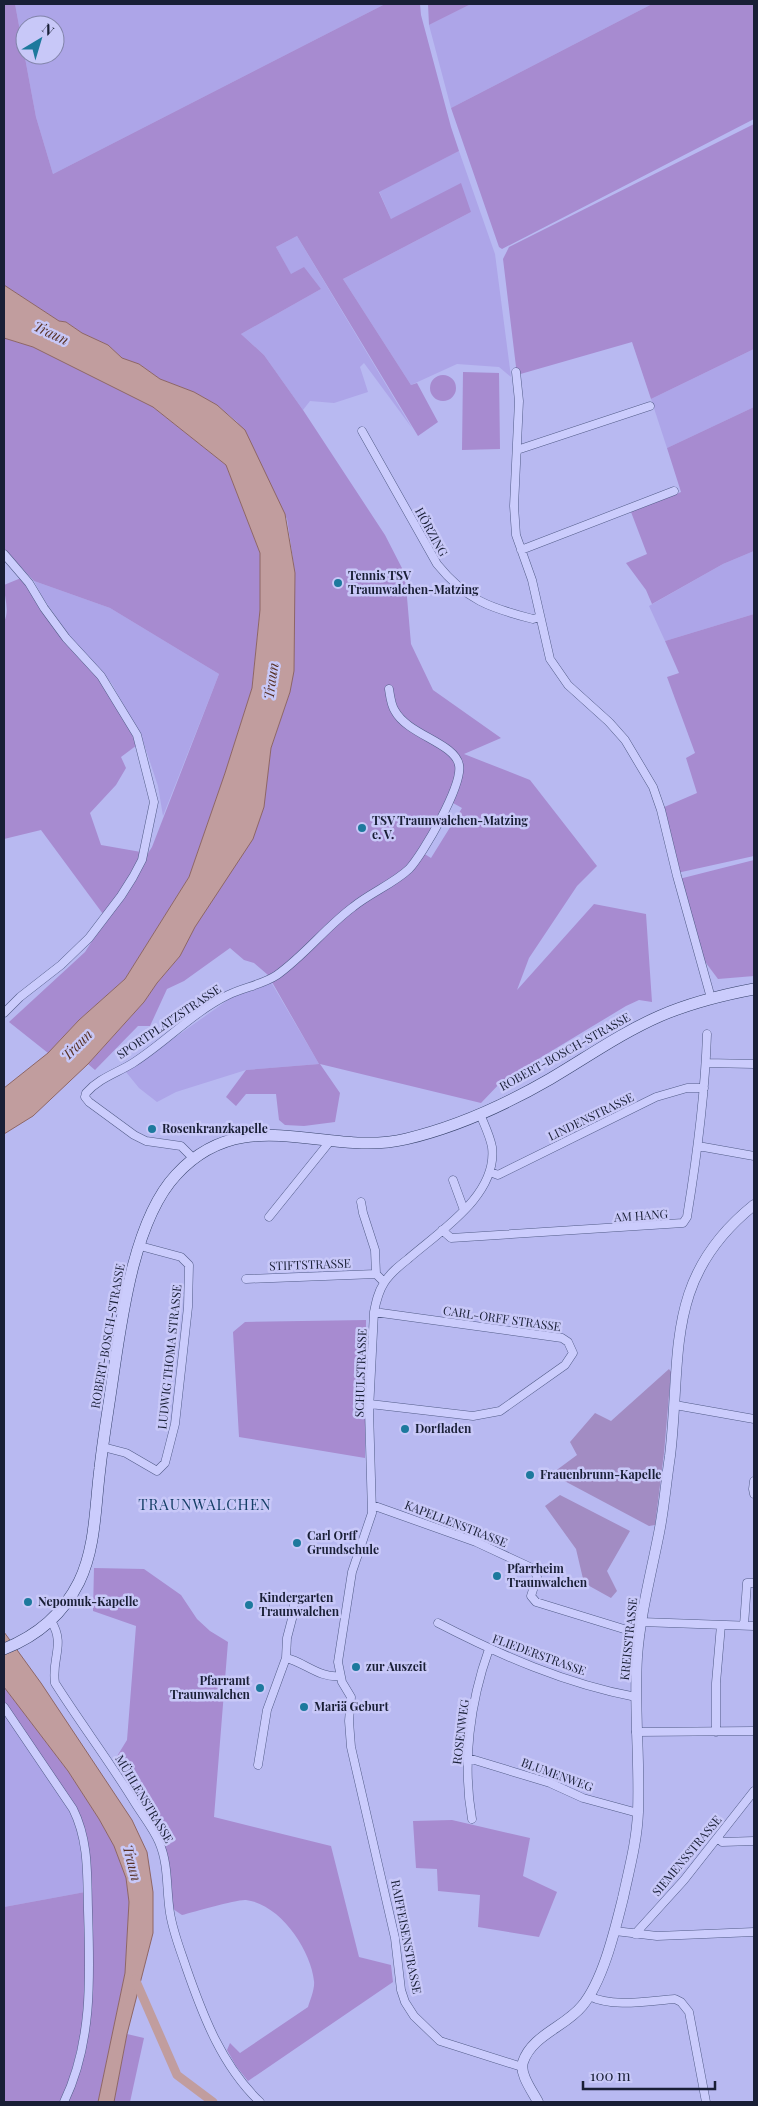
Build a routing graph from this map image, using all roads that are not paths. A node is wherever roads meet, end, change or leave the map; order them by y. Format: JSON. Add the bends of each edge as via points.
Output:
{"nodes":[{"id":1,"x":516,"y":372,"type":"dead end"},
{"id":2,"x":650,"y":406,"type":"dead end"},
{"id":3,"x":362,"y":431,"type":"dead end"},
{"id":4,"x":517,"y":450,"type":"junction"},
{"id":5,"x":674,"y":491,"type":"dead end"},
{"id":6,"x":521,"y":550,"type":"junction"},
{"id":7,"x":4,"y":554,"type":"edge"},
{"id":8,"x":540,"y":618,"type":"junction"},
{"id":9,"x":389,"y":689,"type":"dead end"},
{"id":10,"x":754,"y":989,"type":"edge"},
{"id":11,"x":711,"y":998,"type":"junction"},
{"id":12,"x":4,"y":1013,"type":"edge"},
{"id":13,"x":707,"y":1034,"type":"dead end"},
{"id":14,"x":706,"y":1063,"type":"junction"},
{"id":15,"x":754,"y":1064,"type":"edge"},
{"id":16,"x":704,"y":1088,"type":"junction"},
{"id":17,"x":480,"y":1114,"type":"junction"},
{"id":18,"x":331,"y":1140,"type":"junction"},
{"id":19,"x":698,"y":1146,"type":"junction"},
{"id":20,"x":754,"y":1156,"type":"edge"},
{"id":21,"x":194,"y":1159,"type":"junction"},
{"id":22,"x":490,"y":1172,"type":"junction"},
{"id":23,"x":454,"y":1180,"type":"dead end"},
{"id":24,"x":361,"y":1202,"type":"dead end"},
{"id":25,"x":754,"y":1205,"type":"edge"},
{"id":26,"x":464,"y":1210,"type":"junction"},
{"id":27,"x":269,"y":1217,"type":"dead end"},
{"id":28,"x":442,"y":1230,"type":"junction"},
{"id":29,"x":140,"y":1246,"type":"junction"},
{"id":30,"x":376,"y":1274,"type":"junction"},
{"id":31,"x":246,"y":1279,"type":"dead end"},
{"id":32,"x":384,"y":1282,"type":"junction"},
{"id":33,"x":374,"y":1312,"type":"junction"},
{"id":34,"x":370,"y":1404,"type":"junction"},
{"id":35,"x":675,"y":1405,"type":"junction"},
{"id":36,"x":754,"y":1419,"type":"edge"},
{"id":37,"x":103,"y":1447,"type":"junction"},
{"id":38,"x":754,"y":1480,"type":"edge"},
{"id":39,"x":754,"y":1494,"type":"edge"},
{"id":40,"x":372,"y":1505,"type":"junction"},
{"id":41,"x":754,"y":1583,"type":"edge"},
{"id":42,"x":294,"y":1599,"type":"dead end"},
{"id":43,"x":51,"y":1621,"type":"junction"},
{"id":44,"x":641,"y":1622,"type":"junction"},
{"id":45,"x":438,"y":1623,"type":"dead end"},
{"id":46,"x":721,"y":1625,"type":"junction"},
{"id":47,"x":744,"y":1625,"type":"junction"},
{"id":48,"x":754,"y":1626,"type":"edge"},
{"id":49,"x":640,"y":1634,"type":"junction"},
{"id":50,"x":4,"y":1649,"type":"edge"},
{"id":51,"x":489,"y":1649,"type":"junction"},
{"id":52,"x":286,"y":1658,"type":"junction"},
{"id":53,"x":340,"y":1676,"type":"junction"},
{"id":54,"x":636,"y":1697,"type":"junction"},
{"id":55,"x":4,"y":1707,"type":"edge"},
{"id":56,"x":754,"y":1731,"type":"edge"},
{"id":57,"x":636,"y":1732,"type":"junction"},
{"id":58,"x":716,"y":1732,"type":"junction"},
{"id":59,"x":468,"y":1758,"type":"junction"},
{"id":60,"x":258,"y":1765,"type":"dead end"},
{"id":61,"x":754,"y":1791,"type":"edge"},
{"id":62,"x":638,"y":1813,"type":"junction"},
{"id":63,"x":472,"y":1818,"type":"dead end"},
{"id":64,"x":718,"y":1838,"type":"junction"},
{"id":65,"x":754,"y":1841,"type":"edge"},
{"id":66,"x":615,"y":1931,"type":"junction"},
{"id":67,"x":754,"y":1932,"type":"edge"},
{"id":68,"x":635,"y":1934,"type":"junction"},
{"id":69,"x":589,"y":1996,"type":"junction"},
{"id":70,"x":522,"y":2067,"type":"junction"},
{"id":71,"x":64,"y":2102,"type":"edge"},
{"id":72,"x":260,"y":2102,"type":"edge"},
{"id":73,"x":538,"y":2102,"type":"edge"},
{"id":74,"x":706,"y":2102,"type":"edge"}],
"edges":[{"from":1,"to":4,"type":"street","via":[[519,401]]},
{"from":2,"to":4,"type":"street"},
{"from":3,"to":8,"type":"street","name":"HÖRZING","via":[[436,564],[446,576],[486,606]]},
{"from":4,"to":6,"type":"street","via":[[514,506],[516,536]]},
{"from":5,"to":6,"type":"street"},
{"from":6,"to":8,"type":"street","via":[[532,580]]},
{"from":7,"to":12,"type":"street","via":[[29,583],[66,638],[101,676],[138,735],[154,802],[142,860],[121,896],[89,938]]},
{"from":8,"to":11,"type":"street","via":[[550,659],[568,685],[609,722],[646,772],[661,810]]},
{"from":9,"to":21,"type":"street","name":"SPORTPLATZSTRASSE","via":[[394,710],[401,720],[422,736],[452,751],[459,765],[458,780],[449,804],[414,863],[352,907],[277,975],[228,995],[205,1009],[132,1064],[110,1074],[86,1093],[89,1102],[125,1130],[146,1141],[181,1146]]},
{"from":10,"to":11,"type":"main road","name":"ROBERT-BOSCH-STRASSE"},
{"from":11,"to":17,"type":"main road","name":"ROBERT-BOSCH-STRASSE","via":[[633,1029],[548,1080]]},
{"from":13,"to":14,"type":"street","name":"AM HANG"},
{"from":14,"to":15,"type":"street"},
{"from":14,"to":16,"type":"street","name":"AM HANG"},
{"from":16,"to":19,"type":"street","name":"AM HANG"},
{"from":16,"to":22,"type":"street","name":"LINDENSTRASSE","via":[[687,1088],[656,1097],[498,1175]]},
{"from":17,"to":18,"type":"main road","name":"ROBERT-BOSCH-STRASSE","via":[[402,1140]]},
{"from":17,"to":22,"type":"street","name":"SCHULSTRASSE","via":[[492,1145]]},
{"from":18,"to":21,"type":"main road","name":"ROBERT-BOSCH-STRASSE","via":[[284,1135],[254,1136],[225,1142]]},
{"from":18,"to":27,"type":"street"},
{"from":19,"to":20,"type":"street"},
{"from":19,"to":28,"type":"street","name":"AM HANG","via":[[687,1217],[683,1223],[451,1238]]},
{"from":21,"to":29,"type":"main road","name":"ROBERT-BOSCH-STRASSE","via":[[161,1194]]},
{"from":22,"to":26,"type":"street","name":"SCHULSTRASSE","via":[[483,1187]]},
{"from":23,"to":26,"type":"street"},
{"from":24,"to":30,"type":"street","via":[[374,1250]]},
{"from":25,"to":35,"type":"street","name":"KREISSTRASSE","via":[[708,1253],[691,1287],[679,1334]]},
{"from":26,"to":28,"type":"street","name":"SCHULSTRASSE"},
{"from":28,"to":32,"type":"street","name":"SCHULSTRASSE"},
{"from":29,"to":37,"type":"main road","name":"ROBERT-BOSCH-STRASSE","via":[[128,1292]]},
{"from":29,"to":37,"type":"street","name":"LUDWIG THOMA STRASSE","via":[[181,1257],[186,1260],[190,1271],[175,1424],[165,1463],[157,1471],[126,1452]]},
{"from":30,"to":31,"type":"street","name":"STIFTSTRASSE"},
{"from":30,"to":32,"type":"street"},
{"from":32,"to":33,"type":"street","name":"SCHULSTRASSE"},
{"from":33,"to":34,"type":"street","name":"SCHULSTRASSE"},
{"from":33,"to":34,"type":"street","name":"CARL-ORFF STRASSE","via":[[562,1338],[573,1353],[565,1365],[500,1411],[485,1415]]},
{"from":34,"to":40,"type":"street","name":"SCHULSTRASSE"},
{"from":35,"to":36,"type":"street"},
{"from":35,"to":44,"type":"street","name":"KREISSTRASSE","via":[[660,1526]]},
{"from":37,"to":43,"type":"main road","name":"ROBERT-BOSCH-STRASSE","via":[[90,1552],[74,1592]]},
{"from":38,"to":39,"type":"street"},
{"from":40,"to":49,"type":"street","name":"KAPELLENSTRASSE","via":[[476,1542],[534,1569],[537,1577],[531,1596],[536,1602]]},
{"from":40,"to":53,"type":"street","name":"SCHULSTRASSE","via":[[350,1586],[338,1655]]},
{"from":41,"to":47,"type":"street","via":[[748,1582]]},
{"from":42,"to":52,"type":"street"},
{"from":43,"to":50,"type":"main road","name":"ROBERT-BOSCH-STRASSE","via":[[33,1635]]},
{"from":43,"to":72,"type":"street","name":"MÜHLENSTRASSE","via":[[59,1639],[55,1683],[92,1740],[112,1764],[158,1840],[166,1868],[175,1936],[198,2003],[218,2047]]},
{"from":44,"to":46,"type":"street"},
{"from":44,"to":49,"type":"street","name":"KREISSTRASSE"},
{"from":45,"to":51,"type":"street","name":"FLIEDERSTRASSE"},
{"from":46,"to":47,"type":"street"},
{"from":46,"to":58,"type":"street"},
{"from":47,"to":48,"type":"street"},
{"from":49,"to":54,"type":"street","name":"KREISSTRASSE"},
{"from":51,"to":54,"type":"street","name":"FLIEDERSTRASSE","via":[[570,1679]]},
{"from":51,"to":59,"type":"street","name":"ROSENWEG","via":[[478,1687]]},
{"from":52,"to":53,"type":"street","via":[[329,1676]]},
{"from":52,"to":60,"type":"street","via":[[267,1710]]},
{"from":53,"to":70,"type":"street","name":"RAIFFEISENSTRASSE","via":[[351,1697],[351,1747],[395,1938],[405,2002],[414,2016],[440,2041]]},
{"from":54,"to":57,"type":"street","name":"KREISSTRASSE"},
{"from":55,"to":71,"type":"street","via":[[73,1809],[87,1853],[89,1998],[81,2050]]},
{"from":56,"to":58,"type":"street"},
{"from":57,"to":58,"type":"street"},
{"from":57,"to":62,"type":"street","name":"KREISSTRASSE"},
{"from":59,"to":62,"type":"street","name":"BLUMENWEG","via":[[550,1782],[583,1798]]},
{"from":59,"to":63,"type":"street","name":"ROSENWEG"},
{"from":61,"to":64,"type":"street","name":"SIEMENSSTRASSE"},
{"from":62,"to":66,"type":"street","name":"KREISSTRASSE","via":[[632,1859]]},
{"from":64,"to":65,"type":"street","via":[[722,1842]]},
{"from":64,"to":68,"type":"street","name":"SIEMENSSTRASSE"},
{"from":66,"to":68,"type":"street"},
{"from":66,"to":69,"type":"street","name":"KREISSTRASSE"},
{"from":67,"to":68,"type":"street"},
{"from":69,"to":70,"type":"street","name":"KREISSTRASSE","via":[[579,2010],[532,2047]]},
{"from":69,"to":74,"type":"street","via":[[611,2002],[681,2002],[689,2012]]},
{"from":70,"to":73,"type":"street"}]}
